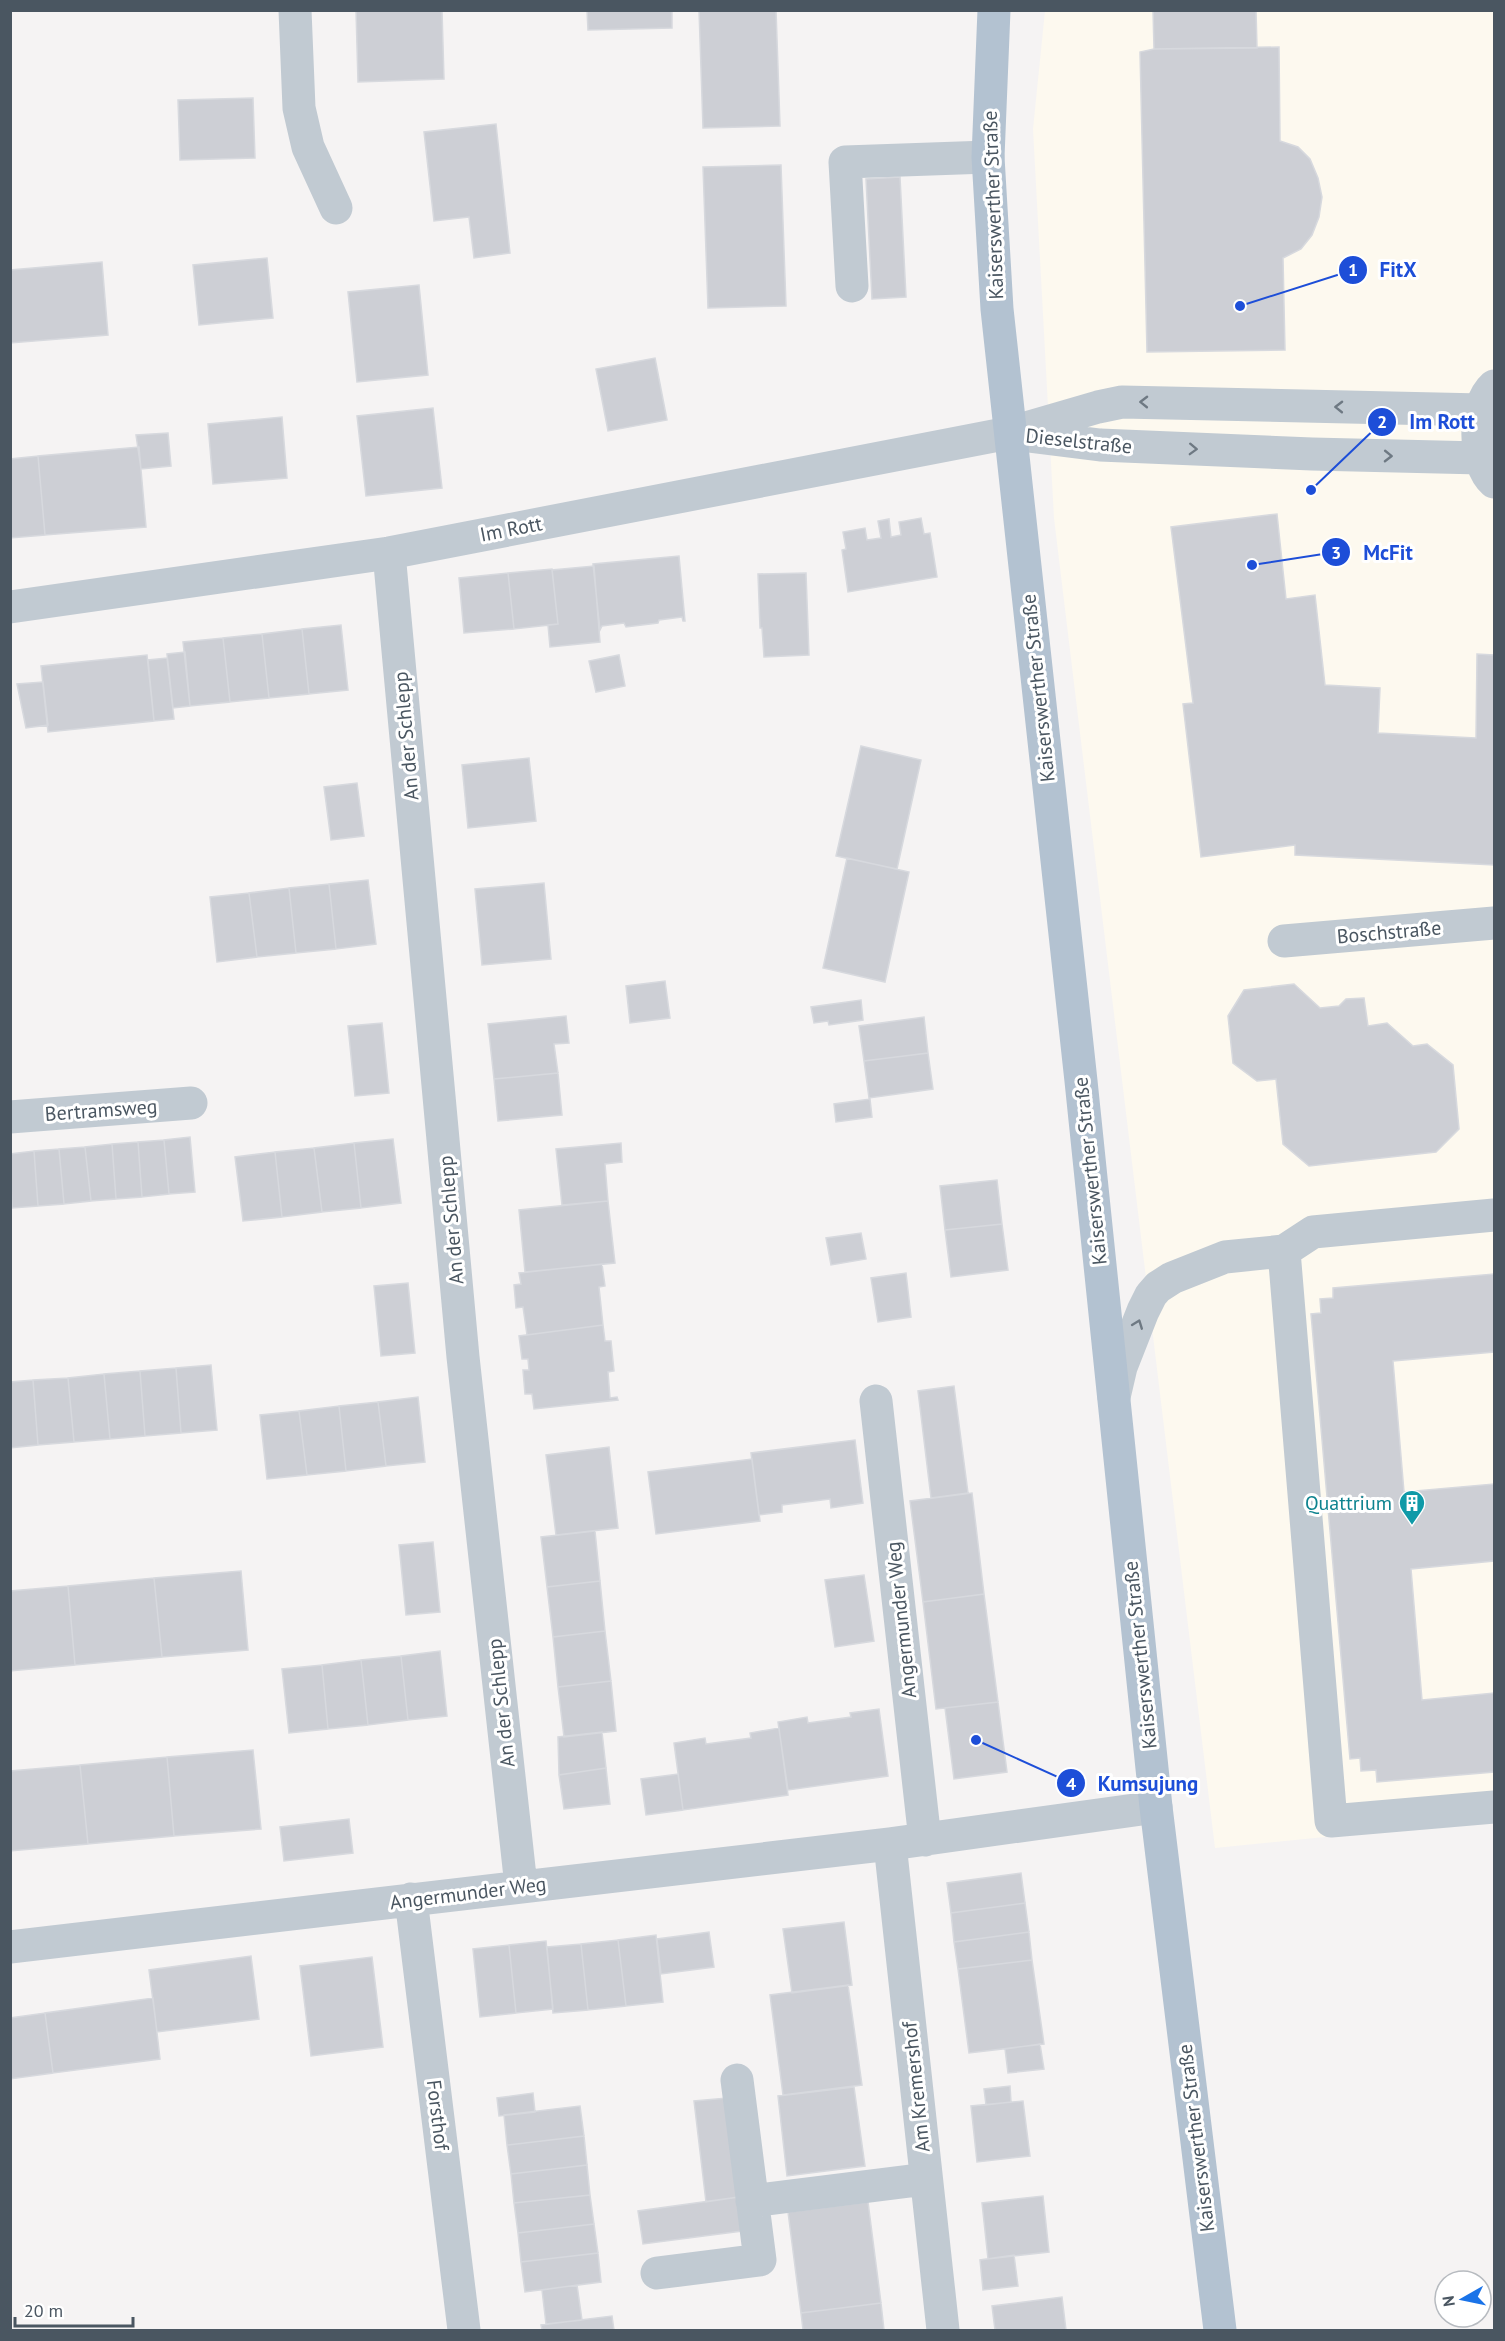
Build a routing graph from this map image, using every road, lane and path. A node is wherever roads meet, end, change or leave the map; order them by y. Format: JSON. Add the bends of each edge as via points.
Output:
{"nodes":[{"id":1,"x":295,"y":10,"type":"edge"},
{"id":2,"x":994,"y":10,"type":"edge"},
{"id":3,"x":988,"y":157,"type":"junction"},
{"id":4,"x":336,"y":208,"type":"dead end"},
{"id":5,"x":852,"y":286,"type":"dead end"},
{"id":6,"x":1488,"y":398,"type":"edge"},
{"id":7,"x":1009,"y":433,"type":"junction"},
{"id":8,"x":1487,"y":470,"type":"edge"},
{"id":9,"x":389,"y":553,"type":"junction"},
{"id":10,"x":10,"y":607,"type":"edge"},
{"id":11,"x":1494,"y":923,"type":"edge"},
{"id":12,"x":1284,"y":941,"type":"dead end"},
{"id":13,"x":192,"y":1103,"type":"dead end"},
{"id":14,"x":10,"y":1117,"type":"edge"},
{"id":15,"x":1494,"y":1215,"type":"edge"},
{"id":16,"x":1284,"y":1251,"type":"junction"},
{"id":17,"x":1113,"y":1399,"type":"junction"},
{"id":18,"x":876,"y":1401,"type":"dead end"},
{"id":19,"x":1156,"y":1807,"type":"junction"},
{"id":20,"x":1494,"y":1807,"type":"edge"},
{"id":21,"x":925,"y":1840,"type":"junction"},
{"id":22,"x":890,"y":1844,"type":"junction"},
{"id":23,"x":521,"y":1886,"type":"junction"},
{"id":24,"x":411,"y":1899,"type":"junction"},
{"id":25,"x":10,"y":1947,"type":"edge"},
{"id":26,"x":737,"y":2080,"type":"dead end"},
{"id":27,"x":926,"y":2179,"type":"junction"},
{"id":28,"x":752,"y":2201,"type":"junction"},
{"id":29,"x":657,"y":2273,"type":"dead end"},
{"id":30,"x":464,"y":2331,"type":"edge"},
{"id":31,"x":943,"y":2331,"type":"edge"},
{"id":32,"x":1220,"y":2331,"type":"edge"}],
"edges":[{"from":1,"to":4,"type":"street","via":[[299,108],[308,147]]},
{"from":2,"to":3,"type":"main road","name":"Kaiserswerther Straße"},
{"from":3,"to":5,"type":"street","via":[[845,162]]},
{"from":3,"to":7,"type":"main road","name":"Kaiserswerther Straße"},
{"from":6,"to":7,"type":"street","name":"Dieselstraße","one_way":true,"via":[[1122,402]]},
{"from":6,"to":8,"type":"street","via":[[1477,433]]},
{"from":7,"to":8,"type":"street","name":"Dieselstraße","one_way":true,"via":[[1100,446],[1312,454]]},
{"from":7,"to":9,"type":"street","name":"Im Rott"},
{"from":7,"to":17,"type":"main road","name":"Kaiserswerther Straße"},
{"from":9,"to":10,"type":"street","name":"Im Rott"},
{"from":9,"to":23,"type":"street","name":"An der Schlepp","via":[[463,1357]]},
{"from":11,"to":12,"type":"street","name":"Boschstraße"},
{"from":13,"to":14,"type":"street","name":"Bertramsweg"},
{"from":15,"to":16,"type":"street","via":[[1313,1232]]},
{"from":17,"to":16,"type":"street","one_way":true,"via":[[1143,1311],[1158,1287],[1225,1257]]},
{"from":16,"to":20,"type":"street","via":[[1331,1821]]},
{"from":17,"to":19,"type":"main road","name":"Kaiserswerther Straße"},
{"from":18,"to":21,"type":"street","name":"Angermunder Weg"},
{"from":19,"to":21,"type":"street","name":"Angermunder Weg"},
{"from":19,"to":32,"type":"main road","name":"Kaiserswerther Straße"},
{"from":21,"to":22,"type":"street","name":"Angermunder Weg"},
{"from":22,"to":23,"type":"street","name":"Angermunder Weg"},
{"from":22,"to":27,"type":"street","name":"Am Kremershof"},
{"from":23,"to":24,"type":"street","name":"Angermunder Weg"},
{"from":24,"to":25,"type":"street","name":"Angermunder Weg"},
{"from":24,"to":30,"type":"street","name":"Forsthof"},
{"from":26,"to":28,"type":"street"},
{"from":27,"to":28,"type":"street"},
{"from":27,"to":31,"type":"street","name":"Am Kremershof"},
{"from":28,"to":29,"type":"street","via":[[760,2260]]}]}
